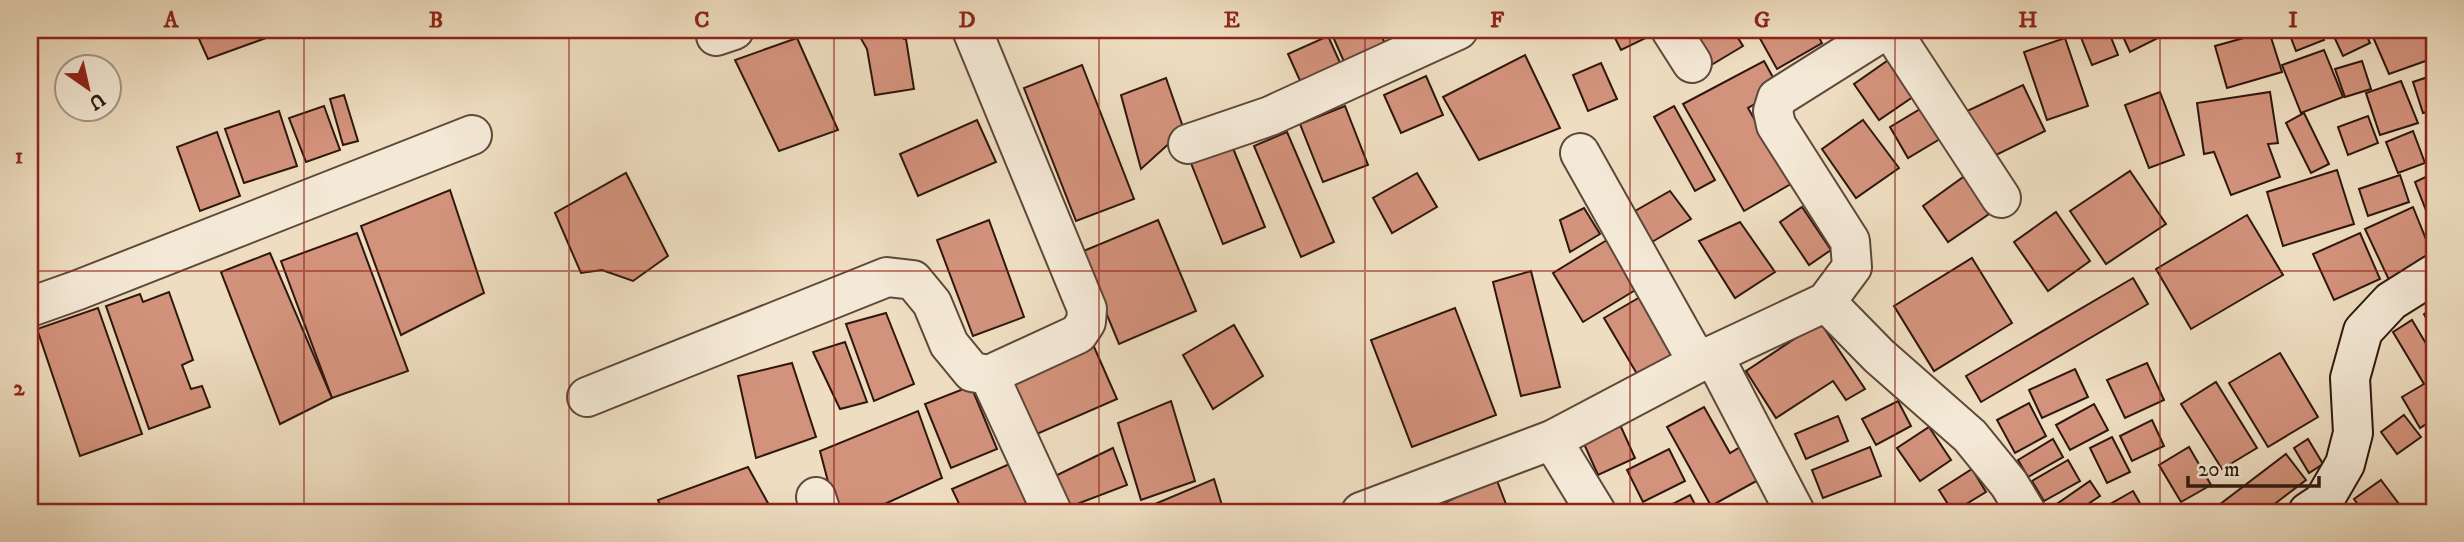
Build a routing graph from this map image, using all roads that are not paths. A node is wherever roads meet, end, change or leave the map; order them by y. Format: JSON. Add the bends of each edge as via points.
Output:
{"nodes":[{"id":1,"x":972,"y":30,"type":"edge"},
{"id":2,"x":1458,"y":30,"type":"edge"},
{"id":3,"x":1671,"y":30,"type":"edge"},
{"id":4,"x":1885,"y":30,"type":"edge"},
{"id":5,"x":1892,"y":30,"type":"edge"},
{"id":6,"x":1692,"y":63,"type":"dead end"},
{"id":7,"x":472,"y":135,"type":"dead end"},
{"id":8,"x":1188,"y":144,"type":"dead end"},
{"id":9,"x":1580,"y":153,"type":"dead end"},
{"id":10,"x":2001,"y":198,"type":"dead end"},
{"id":11,"x":2434,"y":274,"type":"edge"},
{"id":12,"x":1826,"y":302,"type":"junction"},
{"id":13,"x":30,"y":307,"type":"edge"},
{"id":14,"x":1706,"y":359,"type":"junction"},
{"id":15,"x":989,"y":375,"type":"junction"},
{"id":16,"x":587,"y":397,"type":"dead end"},
{"id":17,"x":1552,"y":440,"type":"junction"},
{"id":18,"x":1052,"y":512,"type":"edge"},
{"id":19,"x":1361,"y":512,"type":"edge"},
{"id":20,"x":1596,"y":512,"type":"edge"},
{"id":21,"x":1795,"y":512,"type":"edge"},
{"id":22,"x":2026,"y":512,"type":"edge"},
{"id":23,"x":2308,"y":512,"type":"edge"}],
"edges":[{"from":1,"to":15,"type":"street","via":[[1087,309],[1078,334]]},
{"from":2,"to":8,"type":"street","via":[[1270,116]]},
{"from":3,"to":6,"type":"street"},
{"from":4,"to":12,"type":"street","via":[[1777,98],[1773,111],[1776,125],[1850,241],[1852,267]]},
{"from":5,"to":10,"type":"street"},
{"from":7,"to":13,"type":"street"},
{"from":9,"to":14,"type":"street"},
{"from":11,"to":23,"type":"street","via":[[2391,302],[2363,331],[2350,378],[2353,433],[2345,464],[2323,502]]},
{"from":12,"to":14,"type":"street"},
{"from":12,"to":22,"type":"street","via":[[1970,436]]},
{"from":14,"to":17,"type":"street"},
{"from":14,"to":21,"type":"street"},
{"from":15,"to":16,"type":"street","via":[[972,372],[961,362],[932,303],[913,281],[887,277]]},
{"from":15,"to":18,"type":"street"},
{"from":17,"to":19,"type":"street"},
{"from":17,"to":20,"type":"street"}]}
